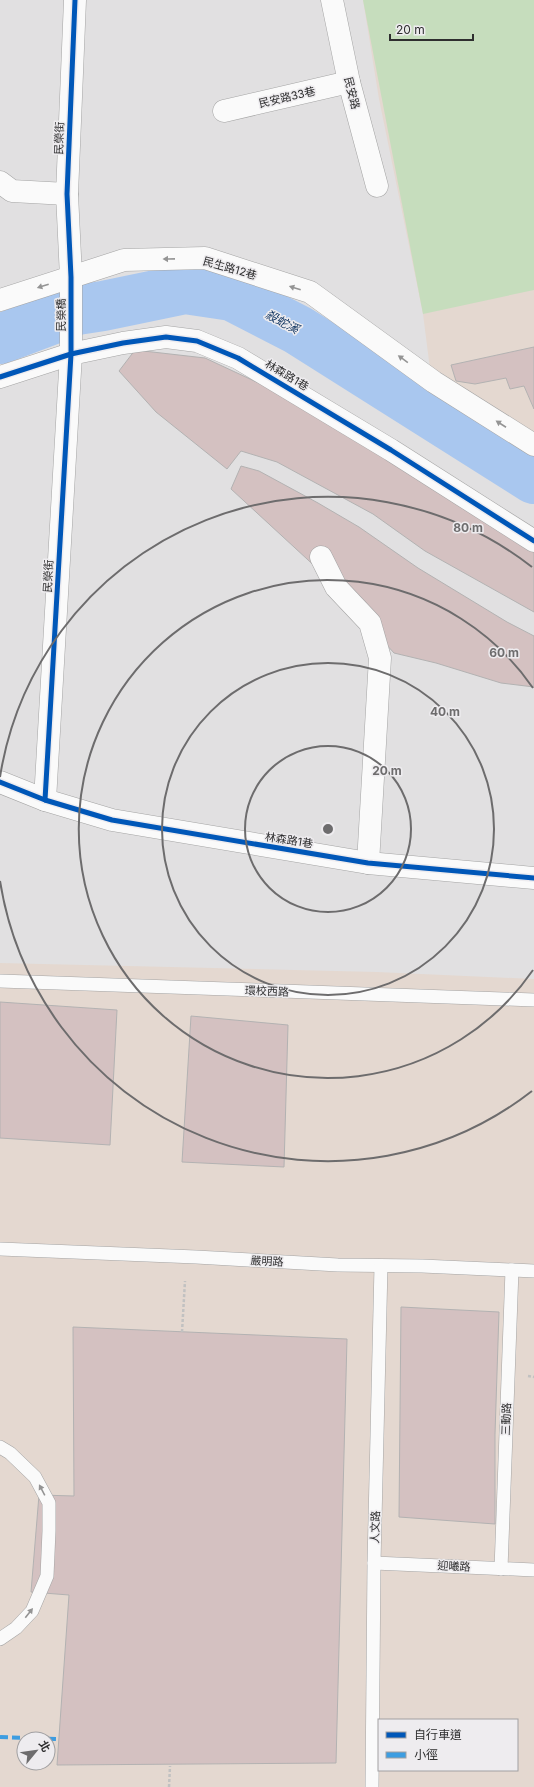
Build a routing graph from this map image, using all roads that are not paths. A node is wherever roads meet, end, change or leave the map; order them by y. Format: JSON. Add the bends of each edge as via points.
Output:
{"nodes":[{"id":1,"x":75,"y":0,"type":"edge"},
{"id":2,"x":332,"y":0,"type":"edge"},
{"id":3,"x":349,"y":82,"type":"junction"},
{"id":4,"x":224,"y":111,"type":"dead end"},
{"id":5,"x":0,"y":182,"type":"edge"},
{"id":6,"x":377,"y":186,"type":"dead end"},
{"id":7,"x":67,"y":194,"type":"junction"},
{"id":8,"x":71,"y":277,"type":"junction"},
{"id":9,"x":0,"y":300,"type":"edge"},
{"id":10,"x":71,"y":354,"type":"junction"},
{"id":11,"x":0,"y":378,"type":"edge"},
{"id":12,"x":534,"y":445,"type":"edge"},
{"id":13,"x":534,"y":541,"type":"edge"},
{"id":14,"x":320,"y":557,"type":"dead end"},
{"id":15,"x":0,"y":782,"type":"edge"},
{"id":16,"x":45,"y":800,"type":"junction"},
{"id":17,"x":368,"y":863,"type":"junction"},
{"id":18,"x":534,"y":878,"type":"edge"},
{"id":19,"x":0,"y":981,"type":"edge"},
{"id":20,"x":534,"y":1000,"type":"edge"},
{"id":21,"x":0,"y":1249,"type":"edge"},
{"id":22,"x":381,"y":1266,"type":"junction"},
{"id":23,"x":512,"y":1270,"type":"junction"},
{"id":24,"x":534,"y":1271,"type":"edge"},
{"id":25,"x":0,"y":1447,"type":"edge"},
{"id":26,"x":374,"y":1563,"type":"junction"},
{"id":27,"x":501,"y":1569,"type":"junction"},
{"id":28,"x":534,"y":1570,"type":"edge"},
{"id":29,"x":0,"y":1639,"type":"edge"},
{"id":30,"x":372,"y":1787,"type":"edge"}],
"edges":[{"from":1,"to":7,"type":"street","name":"民榮街"},
{"from":2,"to":3,"type":"street","name":"民安路"},
{"from":3,"to":4,"type":"street","name":"民安路33巷"},
{"from":3,"to":6,"type":"street","name":"民安路"},
{"from":5,"to":7,"type":"street","via":[[12,191]]},
{"from":7,"to":8,"type":"street","name":"民榮街"},
{"from":8,"to":9,"type":"street","name":"民生路12巷","one_way":true},
{"from":8,"to":10,"type":"street","name":"民榮橋"},
{"from":12,"to":8,"type":"street","name":"民生路12巷","one_way":true,"via":[[434,382],[310,292],[205,258],[124,260]]},
{"from":10,"to":11,"type":"street","name":"林森路1巷"},
{"from":10,"to":13,"type":"street","name":"林森路1巷","via":[[166,337],[197,341],[238,358],[391,450]]},
{"from":10,"to":16,"type":"street","name":"民榮街"},
{"from":14,"to":17,"type":"street","via":[[336,588],[370,624],[380,658]]},
{"from":15,"to":16,"type":"street","name":"林森路1巷"},
{"from":16,"to":17,"type":"street","name":"林森路1巷","via":[[112,820]]},
{"from":17,"to":18,"type":"street","name":"林森路1巷"},
{"from":19,"to":20,"type":"lane","name":"環校西路"},
{"from":21,"to":22,"type":"lane","name":"嚴明路"},
{"from":22,"to":23,"type":"lane","name":"嚴明路"},
{"from":22,"to":26,"type":"lane","name":"人文路"},
{"from":23,"to":24,"type":"lane","name":"嚴明路"},
{"from":23,"to":27,"type":"lane","name":"三動路"},
{"from":29,"to":25,"type":"lane","one_way":true,"via":[[16,1628],[32,1611],[47,1576],[49,1531],[49,1503],[35,1477]]},
{"from":26,"to":27,"type":"lane","name":"迎曦路"},
{"from":26,"to":30,"type":"lane","name":"人文路"},
{"from":27,"to":28,"type":"lane","name":"迎曦路"}]}
